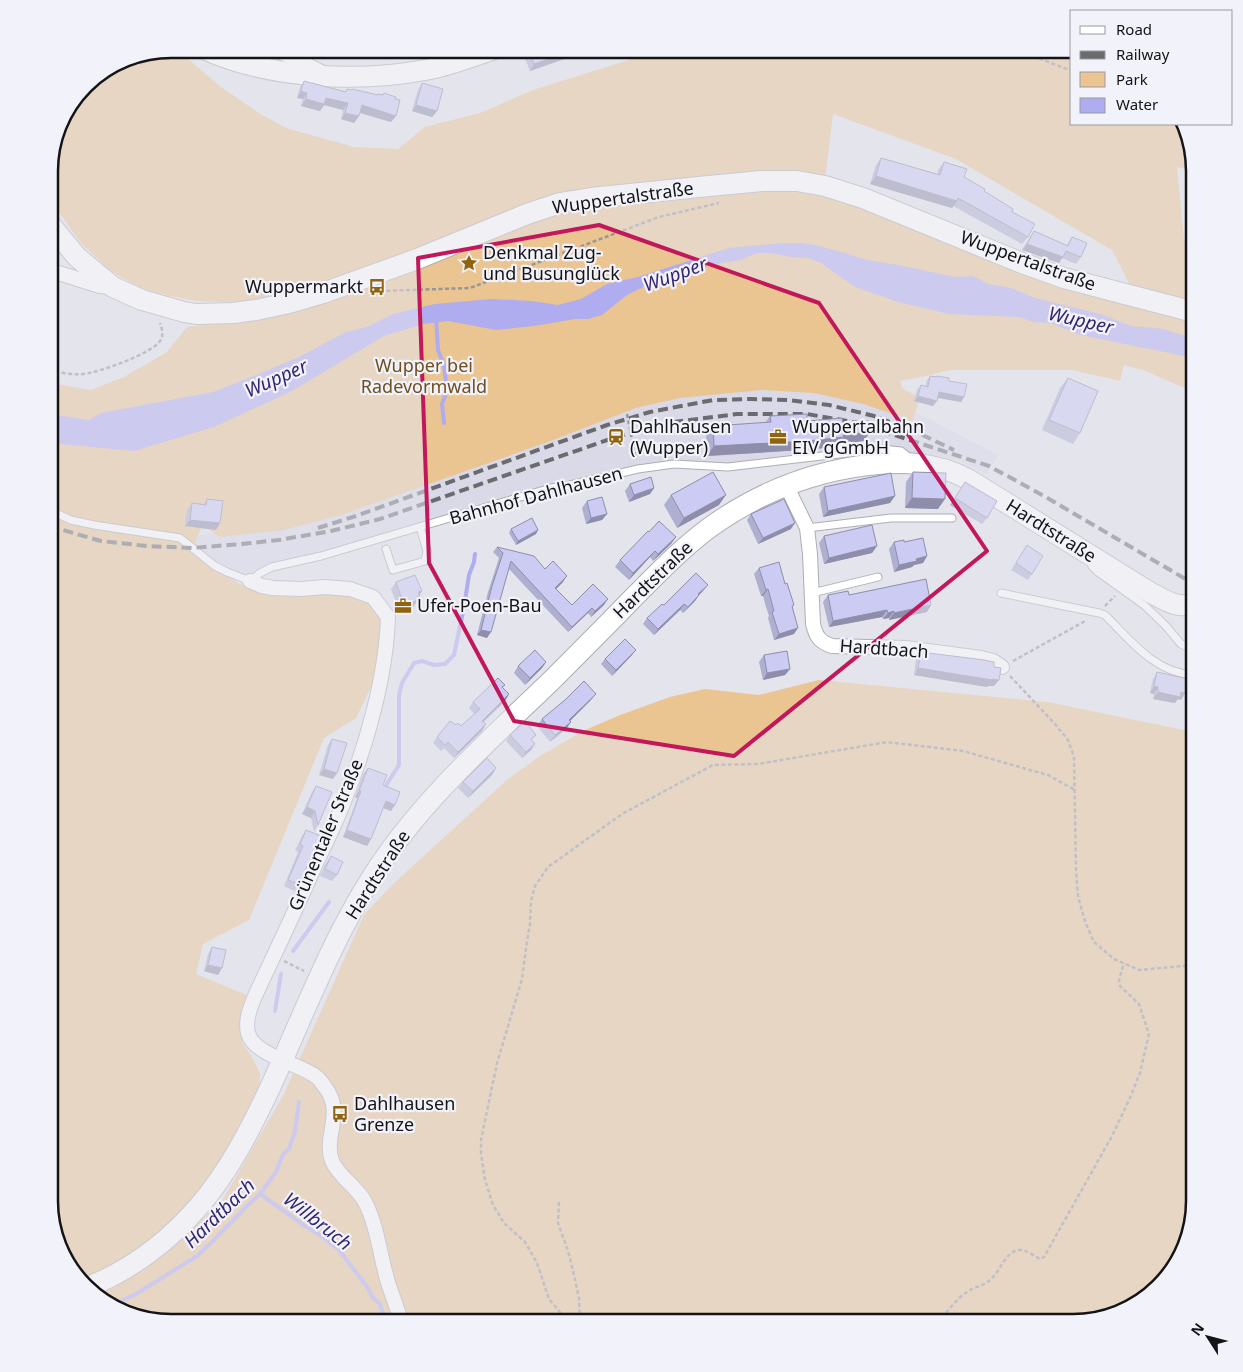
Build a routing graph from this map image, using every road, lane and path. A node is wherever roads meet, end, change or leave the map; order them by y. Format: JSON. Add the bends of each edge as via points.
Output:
{"nodes":[{"id":1,"x":224,"y":58,"type":"edge"},
{"id":2,"x":293,"y":58,"type":"edge"},
{"id":3,"x":469,"y":58,"type":"edge"},
{"id":4,"x":1038,"y":58,"type":"edge"},
{"id":5,"x":1070,"y":70,"type":"edge"},
{"id":6,"x":329,"y":76,"type":"junction"},
{"id":7,"x":723,"y":202,"type":"dead end"},
{"id":8,"x":58,"y":234,"type":"edge"},
{"id":9,"x":58,"y":273,"type":"edge"},
{"id":10,"x":113,"y":287,"type":"junction"},
{"id":11,"x":372,"y":292,"type":"dead end"},
{"id":12,"x":150,"y":302,"type":"junction"},
{"id":13,"x":1186,"y":310,"type":"edge"},
{"id":14,"x":58,"y":372,"type":"edge"},
{"id":15,"x":627,"y":414,"type":"dead end"},
{"id":16,"x":916,"y":463,"type":"junction"},
{"id":17,"x":638,"y":469,"type":"junction"},
{"id":18,"x":786,"y":485,"type":"junction"},
{"id":19,"x":58,"y":514,"type":"edge"},
{"id":20,"x":952,"y":518,"type":"dead end"},
{"id":21,"x":420,"y":527,"type":"junction"},
{"id":22,"x":807,"y":528,"type":"junction"},
{"id":23,"x":386,"y":549,"type":"dead end"},
{"id":24,"x":1092,"y":556,"type":"junction"},
{"id":25,"x":878,"y":577,"type":"dead end"},
{"id":26,"x":250,"y":581,"type":"junction"},
{"id":27,"x":1122,"y":589,"type":"junction"},
{"id":28,"x":812,"y":593,"type":"junction"},
{"id":29,"x":1001,"y":593,"type":"dead end"},
{"id":30,"x":1186,"y":606,"type":"edge"},
{"id":31,"x":1099,"y":612,"type":"junction"},
{"id":32,"x":1186,"y":646,"type":"edge"},
{"id":33,"x":1002,"y":667,"type":"junction"},
{"id":34,"x":1186,"y":674,"type":"edge"},
{"id":35,"x":1075,"y":790,"type":"junction"},
{"id":36,"x":274,"y":956,"type":"junction"},
{"id":37,"x":1124,"y":964,"type":"junction"},
{"id":38,"x":1186,"y":966,"type":"edge"},
{"id":39,"x":319,"y":978,"type":"junction"},
{"id":40,"x":282,"y":1060,"type":"junction"},
{"id":41,"x":559,"y":1202,"type":"dead end"},
{"id":42,"x":94,"y":1284,"type":"edge"},
{"id":43,"x":398,"y":1314,"type":"edge"},
{"id":44,"x":561,"y":1314,"type":"edge"},
{"id":45,"x":580,"y":1314,"type":"edge"},
{"id":46,"x":945,"y":1314,"type":"edge"}],
"edges":[{"from":1,"to":6,"type":"main road","via":[[283,72]]},
{"from":2,"to":6,"type":"street"},
{"from":3,"to":6,"type":"main road","via":[[426,70]]},
{"from":4,"to":5,"type":"path"},
{"from":7,"to":11,"type":"path","via":[[659,217],[470,288]]},
{"from":8,"to":10,"type":"main road","name":"Wuppertalstraße","via":[[77,257]]},
{"from":9,"to":10,"type":"street"},
{"from":10,"to":12,"type":"main road","name":"Wuppertalstraße"},
{"from":12,"to":13,"type":"main road","name":"Wuppertalstraße","via":[[196,314],[256,310],[332,290],[560,203],[762,181],[797,181],[863,198],[1064,278]]},
{"from":12,"to":14,"type":"path","via":[[146,313],[156,318],[163,332],[154,348],[90,374]]},
{"from":15,"to":17,"type":"path"},
{"from":16,"to":17,"type":"lane","name":"Bahnhof Dahlhausen","via":[[901,451],[882,449],[728,467],[674,464]]},
{"from":16,"to":18,"type":"main road","name":"Hardtstraße","via":[[860,466]]},
{"from":16,"to":24,"type":"main road","name":"Hardtstraße","via":[[956,473]]},
{"from":17,"to":21,"type":"lane","name":"Bahnhof Dahlhausen","via":[[551,488]]},
{"from":18,"to":22,"type":"street","name":"Hardtbach"},
{"from":18,"to":39,"type":"main road","name":"Hardtstraße","via":[[737,510],[687,546],[447,783],[372,876]]},
{"from":19,"to":26,"type":"lane","name":"Grünentaler Straße","via":[[94,525],[180,538],[215,566]]},
{"from":20,"to":22,"type":"lane","via":[[891,518]]},
{"from":21,"to":23,"type":"lane","via":[[427,551],[425,561],[393,570]]},
{"from":21,"to":26,"type":"lane","name":"Bahnhof Dahlhausen","via":[[272,567]]},
{"from":22,"to":28,"type":"street","name":"Hardtbach"},
{"from":24,"to":27,"type":"lane","via":[[1090,562],[1094,568]]},
{"from":24,"to":30,"type":"main road","name":"Hardtstraße","via":[[1151,594]]},
{"from":25,"to":28,"type":"lane"},
{"from":26,"to":36,"type":"street","name":"Grünentaler Straße","via":[[273,588],[350,589],[372,597],[388,617],[382,670],[357,766],[343,805]]},
{"from":27,"to":31,"type":"path"},
{"from":27,"to":32,"type":"lane"},
{"from":28,"to":33,"type":"street","name":"Hardtbach","via":[[814,632],[824,643],[905,648],[981,658]]},
{"from":29,"to":31,"type":"lane"},
{"from":31,"to":33,"type":"path"},
{"from":31,"to":34,"type":"lane","via":[[1149,659],[1174,672]]},
{"from":33,"to":35,"type":"path","via":[[1068,740],[1074,758]]},
{"from":35,"to":37,"type":"path","via":[[1078,897],[1094,942]]},
{"from":35,"to":44,"type":"path","via":[[1048,775],[963,750],[886,742],[758,764],[713,766],[622,814],[548,867],[535,886],[531,901],[522,979],[496,1063],[481,1154],[493,1205],[504,1223],[525,1242],[536,1262],[549,1300]]},
{"from":36,"to":39,"type":"path"},
{"from":36,"to":40,"type":"street","name":"Grünentaler Straße","via":[[252,1002],[247,1025],[253,1042]]},
{"from":37,"to":38,"type":"path","via":[[1139,970]]},
{"from":37,"to":46,"type":"path","via":[[1120,986],[1139,1004],[1149,1034],[1140,1073],[1112,1136],[1044,1257],[1022,1249],[1015,1251],[993,1278],[967,1291]]},
{"from":39,"to":40,"type":"main road","name":"Hardtstraße"},
{"from":40,"to":42,"type":"main road","via":[[239,1149],[201,1204],[154,1249]]},
{"from":40,"to":43,"type":"street","name":"Grünentaler Straße","via":[[318,1078],[331,1096],[334,1114],[332,1160],[365,1201]]},
{"from":41,"to":45,"type":"path","via":[[558,1223],[574,1275]]}]}
